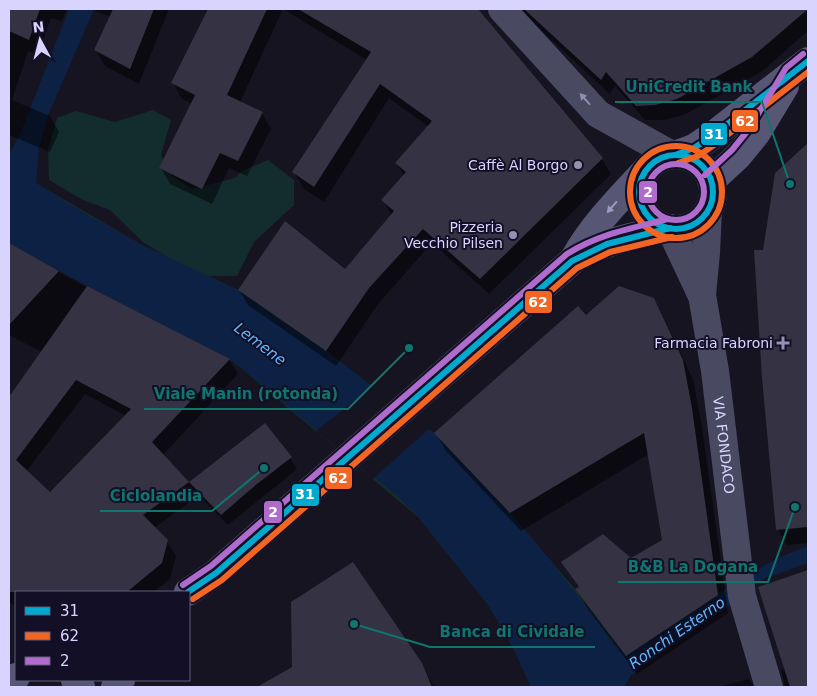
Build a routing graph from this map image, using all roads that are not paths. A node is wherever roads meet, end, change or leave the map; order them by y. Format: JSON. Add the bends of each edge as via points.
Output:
{"nodes":[{"id":1,"x":502,"y":9,"type":"edge"},
{"id":2,"x":801,"y":67,"type":"edge"},
{"id":3,"x":674,"y":155,"type":"junction"},
{"id":4,"x":645,"y":171,"type":"junction"},
{"id":5,"x":711,"y":182,"type":"junction"},
{"id":6,"x":708,"y":211,"type":"junction"},
{"id":7,"x":670,"y":228,"type":"junction"},
{"id":8,"x":572,"y":262,"type":"junction"},
{"id":9,"x":702,"y":295,"type":"junction"},
{"id":10,"x":216,"y":573,"type":"junction"},
{"id":11,"x":189,"y":591,"type":"edge"},
{"id":12,"x":190,"y":603,"type":"edge"},
{"id":13,"x":769,"y":687,"type":"edge"}],
"edges":[{"from":3,"to":1,"type":"street","one_way":true,"via":[[598,114]]},
{"from":2,"to":3,"type":"main road","via":[[694,148]]},
{"from":2,"to":5,"type":"main road","via":[[756,134]]},
{"from":3,"to":4,"type":"main road","via":[[657,160]]},
{"from":3,"to":5,"type":"main road","via":[[698,162]]},
{"from":4,"to":7,"type":"main road","via":[[638,195],[641,207],[658,225]]},
{"from":4,"to":8,"type":"main road","one_way":true,"via":[[582,244]]},
{"from":5,"to":6,"type":"main road","via":[[712,202]]},
{"from":6,"to":7,"type":"main road","via":[[692,225]]},
{"from":6,"to":9,"type":"street","name":"VIA FONDACO"},
{"from":7,"to":8,"type":"main road","via":[[607,243],[587,251]]},
{"from":7,"to":9,"type":"street","name":"VIA FONDACO"},
{"from":8,"to":10,"type":"main road"},
{"from":9,"to":13,"type":"street","name":"VIA FONDACO","via":[[715,371],[741,586]]},
{"from":10,"to":11,"type":"main road"},
{"from":10,"to":12,"type":"main road"}]}
